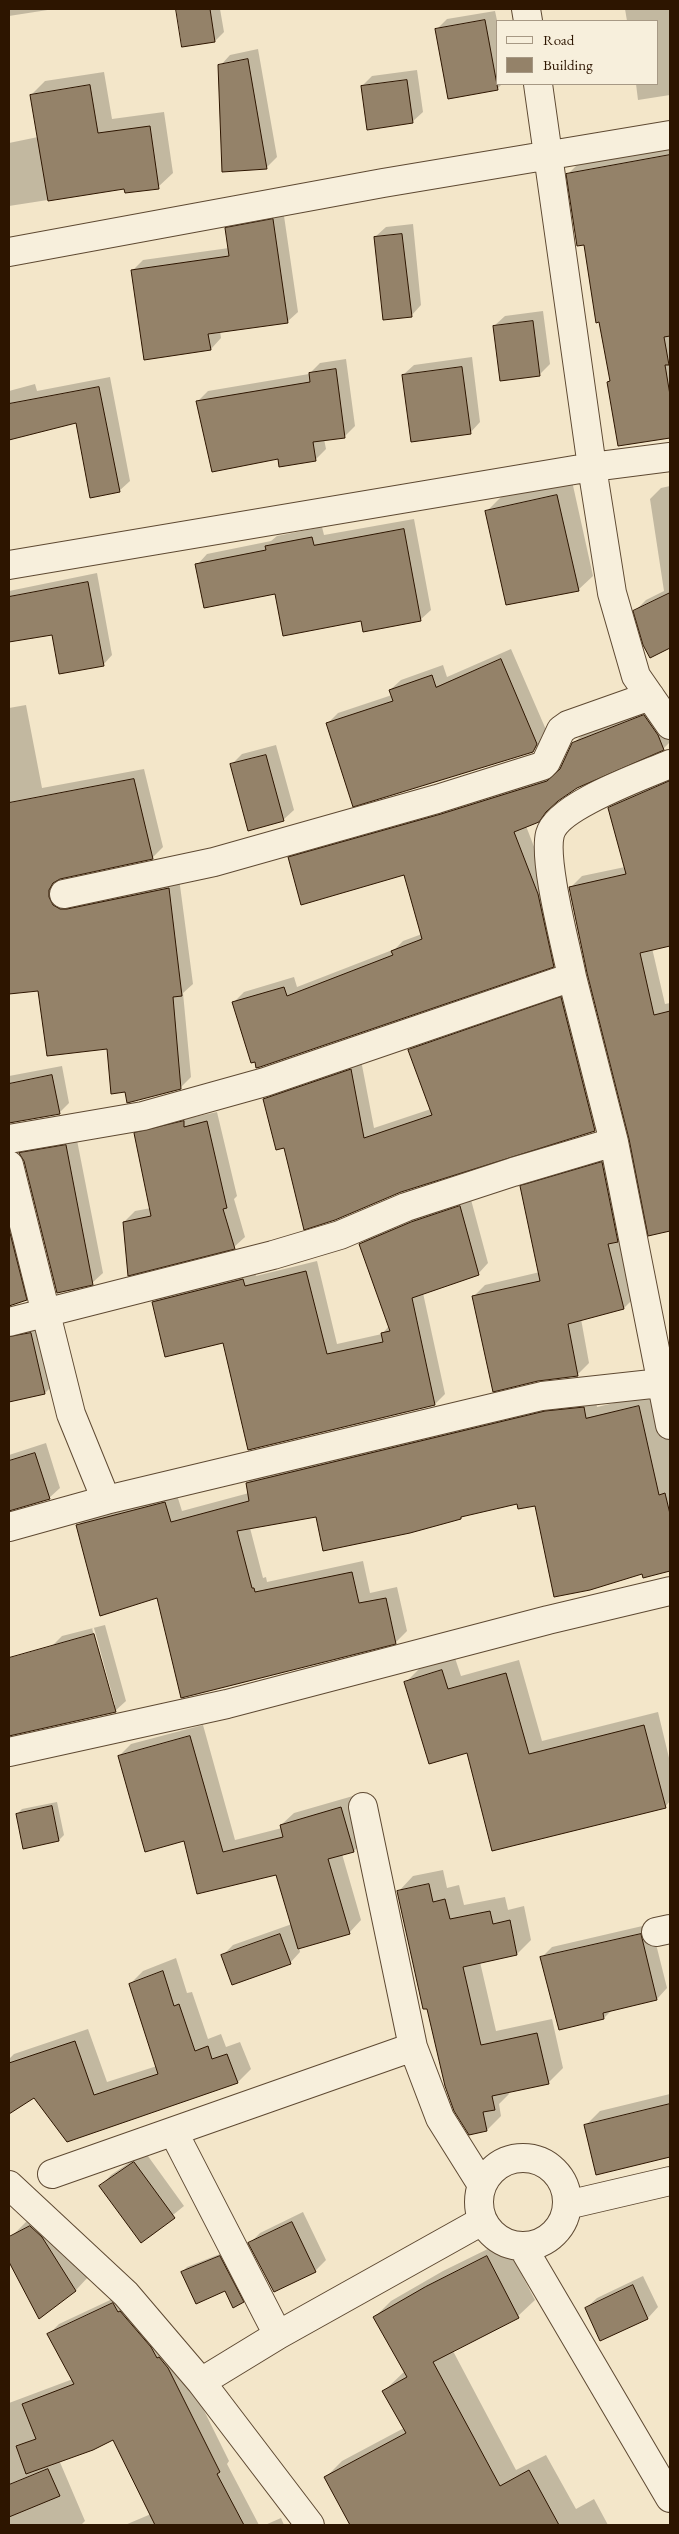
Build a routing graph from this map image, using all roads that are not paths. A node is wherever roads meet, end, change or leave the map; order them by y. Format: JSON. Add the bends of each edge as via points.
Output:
{"nodes":[{"id":1,"x":538,"y":85,"type":"edge"},
{"id":2,"x":670,"y":135,"type":"edge"},
{"id":3,"x":550,"y":156,"type":"junction"},
{"id":4,"x":9,"y":252,"type":"edge"},
{"id":5,"x":670,"y":457,"type":"edge"},
{"id":6,"x":592,"y":467,"type":"junction"},
{"id":7,"x":9,"y":565,"type":"edge"},
{"id":8,"x":650,"y":696,"type":"junction"},
{"id":9,"x":670,"y":725,"type":"edge"},
{"id":10,"x":670,"y":764,"type":"edge"},
{"id":11,"x":64,"y":894,"type":"dead end"},
{"id":12,"x":572,"y":977,"type":"junction"},
{"id":13,"x":9,"y":1139,"type":"edge"},
{"id":14,"x":614,"y":1142,"type":"junction"},
{"id":15,"x":9,"y":1166,"type":"edge"},
{"id":16,"x":45,"y":1311,"type":"junction"},
{"id":17,"x":9,"y":1322,"type":"edge"},
{"id":18,"x":666,"y":1383,"type":"edge"},
{"id":19,"x":670,"y":1425,"type":"edge"},
{"id":20,"x":106,"y":1500,"type":"junction"},
{"id":21,"x":9,"y":1526,"type":"edge"},
{"id":22,"x":670,"y":1591,"type":"edge"},
{"id":23,"x":9,"y":1752,"type":"edge"},
{"id":24,"x":363,"y":1807,"type":"dead end"},
{"id":25,"x":413,"y":2047,"type":"junction"},
{"id":26,"x":174,"y":2132,"type":"junction"},
{"id":27,"x":52,"y":2174,"type":"dead end"},
{"id":28,"x":670,"y":2181,"type":"edge"},
{"id":29,"x":482,"y":2185,"type":"junction"},
{"id":30,"x":13,"y":2194,"type":"edge"},
{"id":31,"x":567,"y":2205,"type":"junction"},
{"id":32,"x":482,"y":2221,"type":"junction"},
{"id":33,"x":522,"y":2246,"type":"junction"},
{"id":34,"x":278,"y":2335,"type":"junction"},
{"id":35,"x":201,"y":2382,"type":"junction"},
{"id":36,"x":670,"y":2498,"type":"edge"},
{"id":37,"x":310,"y":2525,"type":"edge"}],
"edges":[{"from":1,"to":3,"type":"street"},
{"from":2,"to":3,"type":"street"},
{"from":3,"to":4,"type":"street","via":[[383,183]]},
{"from":3,"to":6,"type":"street"},
{"from":5,"to":6,"type":"street"},
{"from":6,"to":7,"type":"street"},
{"from":6,"to":8,"type":"street","via":[[612,593],[636,676]]},
{"from":8,"to":9,"type":"street"},
{"from":8,"to":11,"type":"street","via":[[568,725],[561,730],[542,766],[419,805],[214,862]]},
{"from":10,"to":12,"type":"street","via":[[592,798],[568,812],[550,833],[549,858]]},
{"from":12,"to":13,"type":"street","via":[[265,1082],[143,1116]]},
{"from":12,"to":14,"type":"street"},
{"from":14,"to":16,"type":"street","via":[[424,1201],[340,1235],[273,1256]]},
{"from":14,"to":18,"type":"street"},
{"from":15,"to":16,"type":"street"},
{"from":16,"to":17,"type":"street"},
{"from":16,"to":20,"type":"street","via":[[71,1414]]},
{"from":18,"to":19,"type":"street"},
{"from":18,"to":20,"type":"street","via":[[542,1396]]},
{"from":20,"to":21,"type":"street"},
{"from":22,"to":23,"type":"street","via":[[226,1704]]},
{"from":24,"to":25,"type":"street"},
{"from":25,"to":26,"type":"street"},
{"from":25,"to":29,"type":"street","via":[[440,2118]]},
{"from":26,"to":27,"type":"street"},
{"from":26,"to":34,"type":"street"},
{"from":28,"to":31,"type":"street"},
{"from":29,"to":31,"type":"street","via":[[499,2164],[512,2158],[526,2157],[551,2168],[560,2178]]},
{"from":29,"to":32,"type":"street","via":[[479,2209]]},
{"from":30,"to":35,"type":"street","via":[[126,2294]]},
{"from":31,"to":33,"type":"street","via":[[557,2230],[548,2239]]},
{"from":32,"to":33,"type":"street","via":[[499,2239]]},
{"from":32,"to":34,"type":"street"},
{"from":33,"to":36,"type":"street"},
{"from":34,"to":35,"type":"street"},
{"from":35,"to":37,"type":"street"}]}
